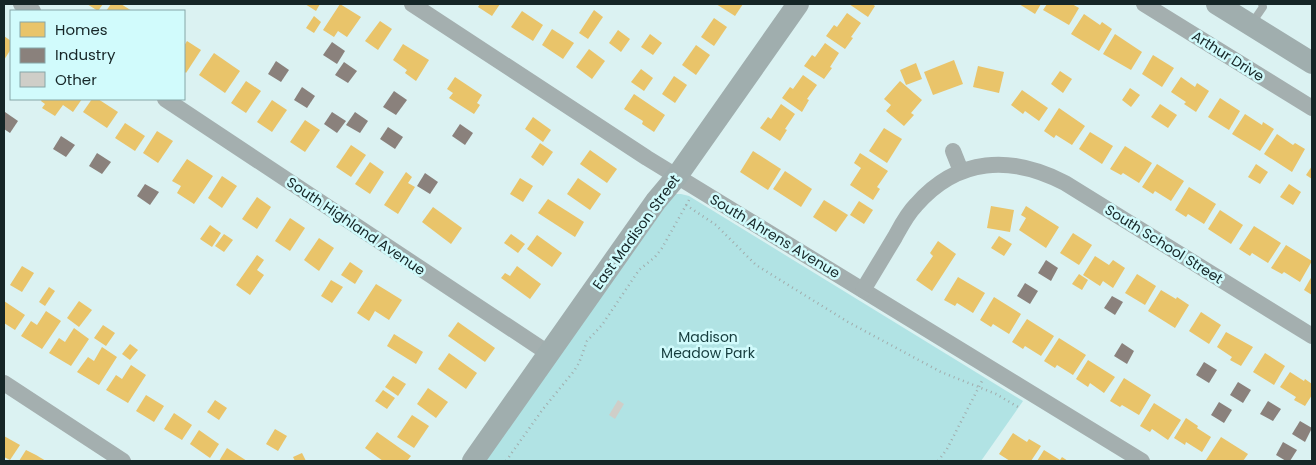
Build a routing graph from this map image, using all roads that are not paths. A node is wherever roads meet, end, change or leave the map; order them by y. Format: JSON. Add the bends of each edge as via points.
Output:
{"nodes":[{"id":1,"x":412,"y":4,"type":"edge"},
{"id":2,"x":798,"y":4,"type":"edge"},
{"id":3,"x":1144,"y":4,"type":"edge"},
{"id":4,"x":1217,"y":4,"type":"edge"},
{"id":5,"x":1262,"y":4,"type":"edge"},
{"id":6,"x":1251,"y":25,"type":"junction"},
{"id":7,"x":1312,"y":63,"type":"edge"},
{"id":8,"x":167,"y":100,"type":"edge"},
{"id":9,"x":1312,"y":108,"type":"edge"},
{"id":10,"x":953,"y":151,"type":"dead end"},
{"id":11,"x":962,"y":170,"type":"junction"},
{"id":12,"x":687,"y":182,"type":"junction"},
{"id":13,"x":863,"y":290,"type":"junction"},
{"id":14,"x":1312,"y":336,"type":"edge"},
{"id":15,"x":548,"y":353,"type":"junction"},
{"id":16,"x":4,"y":384,"type":"edge"},
{"id":17,"x":123,"y":461,"type":"edge"},
{"id":18,"x":474,"y":461,"type":"edge"},
{"id":19,"x":1142,"y":461,"type":"edge"}],
"edges":[{"from":1,"to":12,"type":"street","name":"South Ahrens Avenue"},
{"from":2,"to":12,"type":"street","name":"East Madison Street"},
{"from":3,"to":9,"type":"street","name":"Arthur Drive"},
{"from":4,"to":6,"type":"street"},
{"from":5,"to":6,"type":"lane"},
{"from":6,"to":7,"type":"street"},
{"from":8,"to":15,"type":"street","name":"South Highland Avenue"},
{"from":10,"to":11,"type":"street"},
{"from":11,"to":13,"type":"street","name":"South School Street","via":[[936,185],[916,204]]},
{"from":11,"to":14,"type":"street","name":"South School Street","via":[[982,165],[1010,165],[1046,173]]},
{"from":12,"to":13,"type":"street","name":"South Ahrens Avenue"},
{"from":12,"to":15,"type":"street","name":"East Madison Street","via":[[656,202]]},
{"from":13,"to":19,"type":"street","name":"South Ahrens Avenue"},
{"from":15,"to":18,"type":"street","name":"East Madison Street"},
{"from":16,"to":17,"type":"street"}]}
